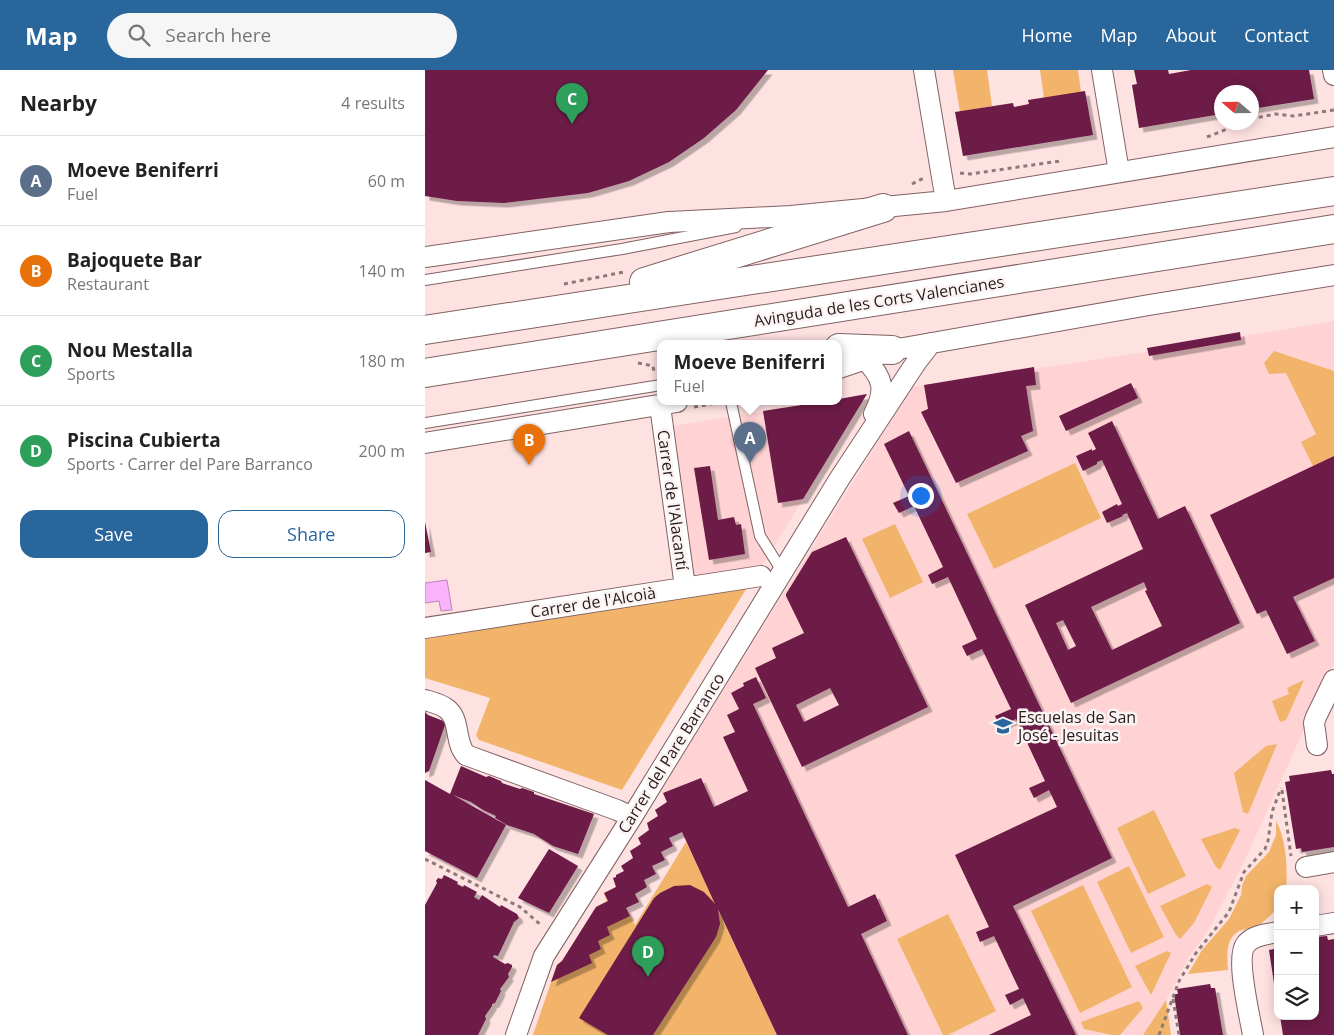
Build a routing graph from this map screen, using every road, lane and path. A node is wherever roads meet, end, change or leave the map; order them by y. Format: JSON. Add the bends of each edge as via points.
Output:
{"nodes":[{"id":1,"x":924,"y":70,"type":"edge"},
{"id":2,"x":1102,"y":70,"type":"edge"},
{"id":3,"x":1333,"y":70,"type":"edge"},
{"id":4,"x":1334,"y":75,"type":"edge"},
{"id":5,"x":1334,"y":110,"type":"edge"},
{"id":6,"x":1259,"y":117,"type":"edge"},
{"id":7,"x":1222,"y":130,"type":"edge"},
{"id":8,"x":1334,"y":137,"type":"edge"},
{"id":9,"x":1199,"y":138,"type":"dead end"},
{"id":10,"x":1067,"y":160,"type":"dead end"},
{"id":11,"x":1119,"y":172,"type":"junction"},
{"id":12,"x":954,"y":173,"type":"dead end"},
{"id":13,"x":1334,"y":191,"type":"edge"},
{"id":14,"x":945,"y":201,"type":"junction"},
{"id":15,"x":883,"y":208,"type":"junction"},
{"id":16,"x":791,"y":216,"type":"junction"},
{"id":17,"x":1334,"y":229,"type":"edge"},
{"id":18,"x":425,"y":257,"type":"edge"},
{"id":19,"x":628,"y":271,"type":"dead end"},
{"id":20,"x":1334,"y":275,"type":"edge"},
{"id":21,"x":425,"y":280,"type":"edge"},
{"id":22,"x":556,"y":297,"type":"junction"},
{"id":23,"x":425,"y":330,"type":"edge"},
{"id":24,"x":931,"y":343,"type":"junction"},
{"id":25,"x":588,"y":347,"type":"junction"},
{"id":26,"x":842,"y":348,"type":"edge"},
{"id":27,"x":657,"y":349,"type":"edge"},
{"id":28,"x":891,"y":350,"type":"junction"},
{"id":29,"x":864,"y":359,"type":"junction"},
{"id":30,"x":842,"y":360,"type":"edge"},
{"id":31,"x":842,"y":367,"type":"edge"},
{"id":32,"x":425,"y":373,"type":"edge"},
{"id":33,"x":657,"y":386,"type":"edge"},
{"id":34,"x":659,"y":405,"type":"edge"},
{"id":35,"x":732,"y":405,"type":"edge"},
{"id":36,"x":661,"y":413,"type":"dead end"},
{"id":37,"x":425,"y":423,"type":"edge"},
{"id":38,"x":425,"y":443,"type":"edge"},
{"id":39,"x":839,"y":478,"type":"junction"},
{"id":40,"x":782,"y":570,"type":"junction"},
{"id":41,"x":761,"y":576,"type":"dead end"},
{"id":42,"x":685,"y":587,"type":"junction"},
{"id":43,"x":425,"y":628,"type":"edge"},
{"id":44,"x":1334,"y":680,"type":"edge"},
{"id":45,"x":425,"y":700,"type":"edge"},
{"id":46,"x":1317,"y":745,"type":"dead end"},
{"id":47,"x":632,"y":817,"type":"junction"},
{"id":48,"x":425,"y":859,"type":"edge"},
{"id":49,"x":1334,"y":862,"type":"edge"},
{"id":50,"x":1299,"y":863,"type":"joint"},
{"id":51,"x":1334,"y":923,"type":"edge"},
{"id":52,"x":1319,"y":925,"type":"edge"},
{"id":53,"x":543,"y":927,"type":"dead end"},
{"id":54,"x":1274,"y":933,"type":"edge"},
{"id":55,"x":1173,"y":998,"type":"junction"},
{"id":56,"x":516,"y":1035,"type":"edge"},
{"id":57,"x":1159,"y":1035,"type":"edge"},
{"id":58,"x":1179,"y":1035,"type":"edge"},
{"id":59,"x":1253,"y":1035,"type":"edge"}],
"edges":[{"from":1,"to":14,"type":"street"},
{"from":2,"to":11,"type":"street"},
{"from":3,"to":4,"type":"street"},
{"from":5,"to":6,"type":"path"},
{"from":7,"to":9,"type":"path"},
{"from":8,"to":11,"type":"street"},
{"from":10,"to":12,"type":"path","via":[[970,174]]},
{"from":11,"to":14,"type":"street"},
{"from":13,"to":22,"type":"main road"},
{"from":14,"to":15,"type":"street"},
{"from":15,"to":16,"type":"street"},
{"from":15,"to":22,"type":"main road"},
{"from":16,"to":18,"type":"street","via":[[669,222]]},
{"from":16,"to":21,"type":"lane","via":[[622,249]]},
{"from":17,"to":25,"type":"main road","name":"Avinguda de les Corts Valencianes"},
{"from":19,"to":22,"type":"path"},
{"from":20,"to":24,"type":"street"},
{"from":22,"to":23,"type":"main road"},
{"from":24,"to":28,"type":"street"},
{"from":24,"to":39,"type":"street","name":"Carrer del Pare Barranco"},
{"from":25,"to":27,"type":"main road"},
{"from":25,"to":32,"type":"main road","name":"Avinguda de les Corts Valencianes"},
{"from":26,"to":28,"type":"main road"},
{"from":28,"to":29,"type":"street"},
{"from":29,"to":30,"type":"lane"},
{"from":29,"to":31,"type":"street"},
{"from":29,"to":39,"type":"street","name":"Carrer del Pare Barranco","via":[[876,370],[883,387],[879,403]]},
{"from":33,"to":37,"type":"lane"},
{"from":34,"to":38,"type":"street"},
{"from":35,"to":40,"type":"lane","via":[[760,536]]},
{"from":36,"to":42,"type":"street","name":"Carrer de l'Alacantí"},
{"from":39,"to":40,"type":"street","name":"Carrer del Pare Barranco"},
{"from":40,"to":47,"type":"street","name":"Carrer del Pare Barranco"},
{"from":41,"to":42,"type":"street","name":"Carrer de l'Alcoià"},
{"from":42,"to":43,"type":"street","name":"Carrer de l'Alcoià"},
{"from":44,"to":46,"type":"street","via":[[1316,717]]},
{"from":45,"to":47,"type":"street","via":[[445,707],[453,714],[466,755]]},
{"from":47,"to":56,"type":"street","name":"Carrer del Pare Barranco","via":[[544,956]]},
{"from":48,"to":53,"type":"path","via":[[520,907]]},
{"from":49,"to":50,"type":"street"},
{"from":50,"to":55,"type":"path","via":[[1281,788],[1272,812],[1265,850],[1244,872],[1229,912],[1196,953]]},
{"from":51,"to":52,"type":"street"},
{"from":54,"to":59,"type":"street","via":[[1250,940],[1241,957]]},
{"from":55,"to":57,"type":"path"},
{"from":55,"to":58,"type":"path"}]}
